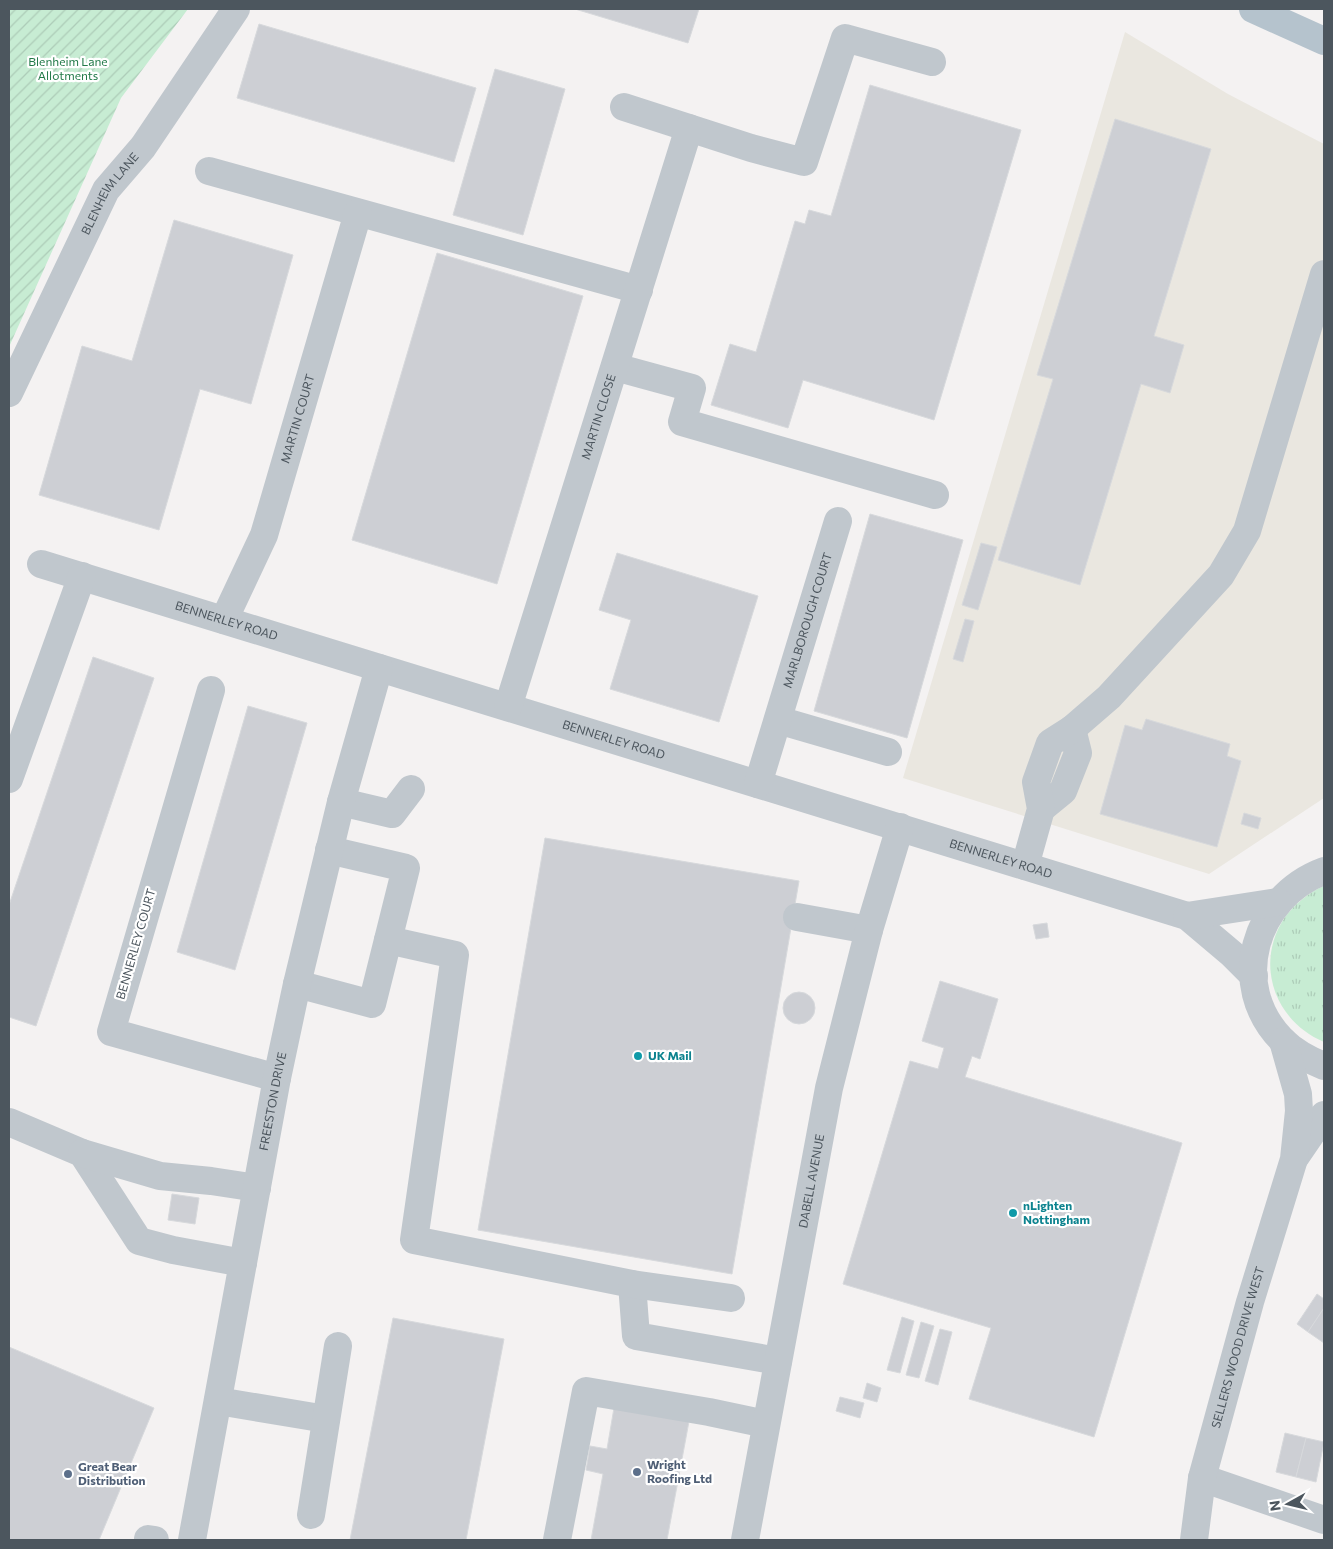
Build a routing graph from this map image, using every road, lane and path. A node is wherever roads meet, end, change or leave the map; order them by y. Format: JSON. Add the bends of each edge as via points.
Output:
{"nodes":[{"id":1,"x":236,"y":9,"type":"edge"},
{"id":2,"x":1253,"y":9,"type":"edge"},
{"id":3,"x":1324,"y":39,"type":"edge"},
{"id":4,"x":932,"y":62,"type":"dead end"},
{"id":5,"x":624,"y":107,"type":"dead end"},
{"id":6,"x":689,"y":128,"type":"junction"},
{"id":7,"x":209,"y":171,"type":"dead end"},
{"id":8,"x":358,"y":212,"type":"junction"},
{"id":9,"x":1324,"y":274,"type":"edge"},
{"id":10,"x":639,"y":290,"type":"junction"},
{"id":11,"x":615,"y":367,"type":"junction"},
{"id":12,"x":9,"y":393,"type":"edge"},
{"id":13,"x":935,"y":495,"type":"dead end"},
{"id":14,"x":838,"y":521,"type":"dead end"},
{"id":15,"x":40,"y":564,"type":"dead end"},
{"id":16,"x":82,"y":576,"type":"junction"},
{"id":17,"x":224,"y":620,"type":"junction"},
{"id":18,"x":380,"y":668,"type":"junction"},
{"id":19,"x":211,"y":690,"type":"dead end"},
{"id":20,"x":508,"y":707,"type":"junction"},
{"id":21,"x":778,"y":720,"type":"junction"},
{"id":22,"x":888,"y":752,"type":"dead end"},
{"id":23,"x":9,"y":779,"type":"edge"},
{"id":24,"x":758,"y":784,"type":"junction"},
{"id":25,"x":411,"y":789,"type":"dead end"},
{"id":26,"x":341,"y":802,"type":"junction"},
{"id":27,"x":900,"y":827,"type":"junction"},
{"id":28,"x":329,"y":850,"type":"junction"},
{"id":29,"x":1025,"y":866,"type":"junction"},
{"id":30,"x":1324,"y":871,"type":"edge"},
{"id":31,"x":1278,"y":902,"type":"junction"},
{"id":32,"x":1187,"y":916,"type":"junction"},
{"id":33,"x":797,"y":917,"type":"dead end"},
{"id":34,"x":869,"y":930,"type":"junction"},
{"id":35,"x":388,"y":940,"type":"junction"},
{"id":36,"x":1254,"y":976,"type":"junction"},
{"id":37,"x":297,"y":984,"type":"junction"},
{"id":38,"x":1283,"y":1041,"type":"junction"},
{"id":39,"x":1324,"y":1066,"type":"edge"},
{"id":40,"x":277,"y":1078,"type":"junction"},
{"id":41,"x":1324,"y":1115,"type":"edge"},
{"id":42,"x":9,"y":1122,"type":"edge"},
{"id":43,"x":82,"y":1152,"type":"junction"},
{"id":44,"x":1294,"y":1159,"type":"junction"},
{"id":45,"x":257,"y":1188,"type":"junction"},
{"id":46,"x":243,"y":1263,"type":"junction"},
{"id":47,"x":632,"y":1284,"type":"junction"},
{"id":48,"x":732,"y":1298,"type":"dead end"},
{"id":49,"x":338,"y":1346,"type":"dead end"},
{"id":50,"x":778,"y":1361,"type":"junction"},
{"id":51,"x":218,"y":1401,"type":"junction"},
{"id":52,"x":326,"y":1419,"type":"junction"},
{"id":53,"x":766,"y":1424,"type":"junction"},
{"id":54,"x":1202,"y":1478,"type":"junction"},
{"id":55,"x":311,"y":1515,"type":"dead end"},
{"id":56,"x":1324,"y":1520,"type":"edge"},
{"id":57,"x":192,"y":1540,"type":"edge"},
{"id":58,"x":557,"y":1540,"type":"edge"},
{"id":59,"x":745,"y":1540,"type":"edge"},
{"id":60,"x":1194,"y":1540,"type":"edge"}],
"edges":[{"from":1,"to":12,"type":"street","name":"BLENHEIM LANE","via":[[143,148],[106,190]]},
{"from":2,"to":3,"type":"main road"},
{"from":4,"to":6,"type":"street","via":[[846,38],[804,162]]},
{"from":5,"to":6,"type":"street"},
{"from":6,"to":10,"type":"street","name":"MARTIN CLOSE"},
{"from":7,"to":8,"type":"street"},
{"from":8,"to":10,"type":"street"},
{"from":8,"to":17,"type":"street","name":"MARTIN COURT","via":[[264,535]]},
{"from":9,"to":29,"type":"street","via":[[1246,531],[1235,553],[1221,576],[1109,697],[1072,729],[1078,753],[1063,791],[1041,809]]},
{"from":10,"to":11,"type":"street","name":"MARTIN CLOSE"},
{"from":11,"to":13,"type":"street","via":[[692,388],[682,422]]},
{"from":11,"to":20,"type":"street","name":"MARTIN CLOSE"},
{"from":14,"to":21,"type":"street","name":"MARLBOROUGH COURT"},
{"from":15,"to":16,"type":"street","name":"BENNERLEY ROAD"},
{"from":16,"to":17,"type":"street","name":"BENNERLEY ROAD"},
{"from":16,"to":23,"type":"street"},
{"from":17,"to":18,"type":"street","name":"BENNERLEY ROAD"},
{"from":18,"to":20,"type":"street","name":"BENNERLEY ROAD"},
{"from":18,"to":26,"type":"street","name":"FREESTON DRIVE"},
{"from":19,"to":40,"type":"street","name":"BENNERLEY COURT","via":[[111,1032]]},
{"from":20,"to":24,"type":"street","name":"BENNERLEY ROAD"},
{"from":21,"to":22,"type":"street"},
{"from":21,"to":24,"type":"street","name":"MARLBOROUGH COURT"},
{"from":24,"to":27,"type":"street","name":"BENNERLEY ROAD"},
{"from":25,"to":26,"type":"street","via":[[392,814]]},
{"from":26,"to":28,"type":"street","name":"FREESTON DRIVE"},
{"from":27,"to":29,"type":"street","name":"BENNERLEY ROAD"},
{"from":27,"to":34,"type":"street","name":"DABELL AVENUE"},
{"from":28,"to":35,"type":"street","via":[[406,868]]},
{"from":28,"to":37,"type":"street","name":"FREESTON DRIVE"},
{"from":29,"to":32,"type":"street","name":"BENNERLEY ROAD"},
{"from":30,"to":31,"type":"street","via":[[1293,887]]},
{"from":31,"to":32,"type":"street","name":"BENNERLEY ROAD"},
{"from":31,"to":36,"type":"street","via":[[1259,937],[1254,956]]},
{"from":32,"to":36,"type":"street","name":"BENNERLEY ROAD"},
{"from":33,"to":34,"type":"street"},
{"from":34,"to":50,"type":"street","name":"DABELL AVENUE","via":[[829,1088]]},
{"from":35,"to":37,"type":"street","via":[[372,1004]]},
{"from":35,"to":47,"type":"street","via":[[455,955],[414,1240]]},
{"from":36,"to":38,"type":"street","via":[[1262,1011]]},
{"from":37,"to":40,"type":"street","name":"FREESTON DRIVE"},
{"from":38,"to":39,"type":"street","via":[[1307,1059]]},
{"from":38,"to":44,"type":"street","name":"SELLERS WOOD DRIVE WEST","via":[[1298,1094]]},
{"from":40,"to":45,"type":"street","name":"FREESTON DRIVE"},
{"from":41,"to":44,"type":"street","name":"SELLERS WOOD DRIVE WEST"},
{"from":42,"to":43,"type":"street"},
{"from":43,"to":45,"type":"street","via":[[160,1176]]},
{"from":43,"to":46,"type":"street","via":[[139,1241]]},
{"from":44,"to":54,"type":"street","name":"SELLERS WOOD DRIVE WEST","via":[[1250,1302]]},
{"from":45,"to":46,"type":"street","name":"FREESTON DRIVE"},
{"from":46,"to":51,"type":"street","name":"FREESTON DRIVE"},
{"from":47,"to":48,"type":"street"},
{"from":47,"to":50,"type":"street","via":[[636,1336]]},
{"from":49,"to":52,"type":"street"},
{"from":50,"to":53,"type":"street","name":"DABELL AVENUE"},
{"from":51,"to":52,"type":"street"},
{"from":51,"to":57,"type":"street","name":"FREESTON DRIVE"},
{"from":52,"to":55,"type":"street"},
{"from":53,"to":58,"type":"street","via":[[586,1391]]},
{"from":53,"to":59,"type":"street","name":"DABELL AVENUE"},
{"from":54,"to":56,"type":"street"},
{"from":54,"to":60,"type":"street","name":"SELLERS WOOD DRIVE WEST"}]}
